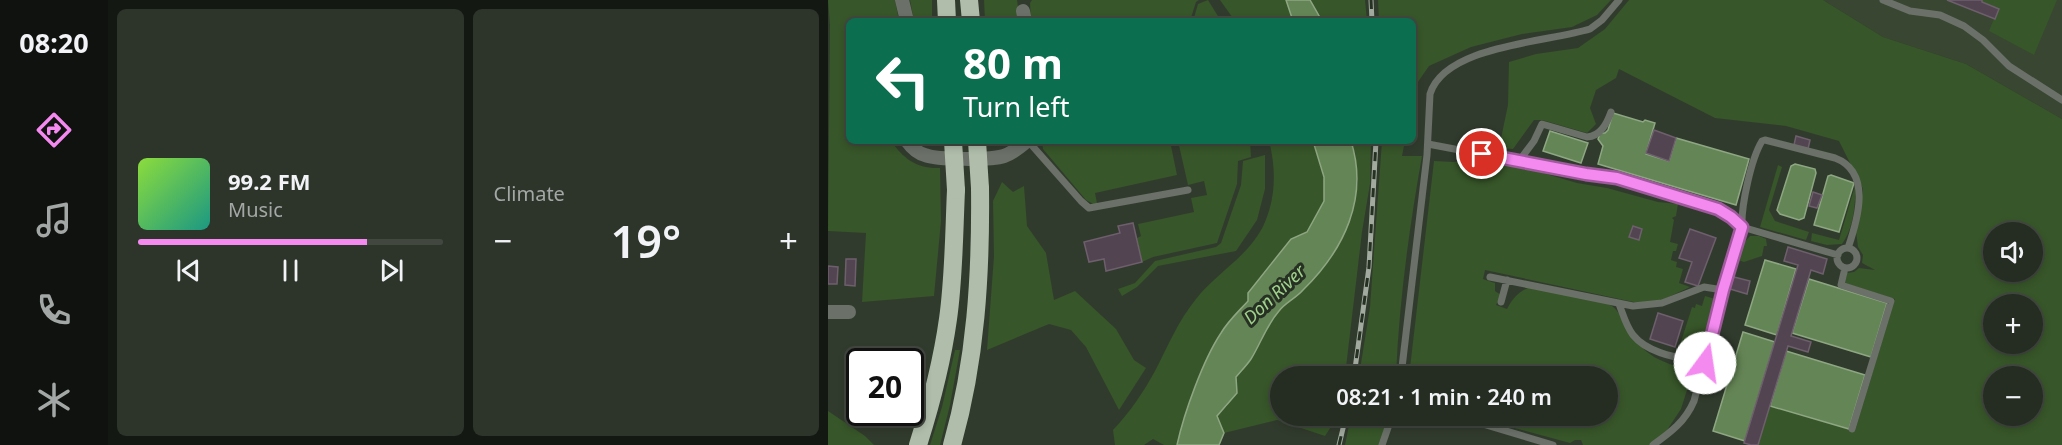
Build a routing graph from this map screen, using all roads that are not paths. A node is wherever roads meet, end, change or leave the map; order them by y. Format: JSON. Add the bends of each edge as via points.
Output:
{"nodes":[{"id":1,"x":902,"y":0,"type":"edge"},
{"id":2,"x":946,"y":0,"type":"edge"},
{"id":3,"x":969,"y":0,"type":"edge"},
{"id":4,"x":1619,"y":0,"type":"edge"},
{"id":5,"x":1883,"y":0,"type":"edge"},
{"id":6,"x":906,"y":18,"type":"edge"},
{"id":7,"x":947,"y":18,"type":"edge"},
{"id":8,"x":971,"y":18,"type":"edge"},
{"id":9,"x":2062,"y":100,"type":"edge"},
{"id":10,"x":1611,"y":112,"type":"dead end"},
{"id":11,"x":910,"y":144,"type":"edge"},
{"id":12,"x":953,"y":144,"type":"edge"},
{"id":13,"x":977,"y":144,"type":"edge"},
{"id":14,"x":1023,"y":144,"type":"edge"},
{"id":15,"x":1030,"y":144,"type":"edge"},
{"id":16,"x":1428,"y":144,"type":"junction"},
{"id":17,"x":1519,"y":161,"type":"junction"},
{"id":18,"x":1188,"y":190,"type":"dead end"},
{"id":19,"x":1742,"y":227,"type":"junction"},
{"id":20,"x":1848,"y":248,"type":"junction"},
{"id":21,"x":1838,"y":255,"type":"junction"},
{"id":22,"x":1845,"y":268,"type":"junction"},
{"id":23,"x":1490,"y":277,"type":"dead end"},
{"id":24,"x":1507,"y":280,"type":"junction"},
{"id":25,"x":1723,"y":290,"type":"junction"},
{"id":26,"x":1501,"y":302,"type":"dead end"},
{"id":27,"x":1619,"y":304,"type":"junction"},
{"id":28,"x":828,"y":312,"type":"edge"},
{"id":29,"x":849,"y":312,"type":"dead end"},
{"id":30,"x":1705,"y":363,"type":"junction"},
{"id":31,"x":1402,"y":366,"type":"edge"},
{"id":32,"x":1389,"y":426,"type":"edge"},
{"id":33,"x":1489,"y":426,"type":"edge"},
{"id":34,"x":1852,"y":429,"type":"dead end"},
{"id":35,"x":918,"y":445,"type":"edge"},
{"id":36,"x":952,"y":445,"type":"edge"},
{"id":37,"x":1382,"y":445,"type":"edge"},
{"id":38,"x":1553,"y":445,"type":"edge"},
{"id":39,"x":1653,"y":445,"type":"edge"}],
"edges":[{"from":1,"to":6,"type":"street"},
{"from":2,"to":7,"type":"highway"},
{"from":3,"to":8,"type":"highway"},
{"from":4,"to":16,"type":"lane","via":[[1590,29],[1504,46],[1454,66],[1432,87]]},
{"from":5,"to":9,"type":"lane","via":[[1910,11],[1940,15],[1964,26],[2009,66]]},
{"from":10,"to":17,"type":"lane","via":[[1606,126],[1593,136],[1542,124]]},
{"from":11,"to":14,"type":"street","via":[[924,155],[937,158],[1004,156]]},
{"from":12,"to":35,"type":"highway","bridge":true,"via":[[954,266],[948,319],[938,376]]},
{"from":13,"to":36,"type":"highway","bridge":true,"via":[[980,279],[973,340]]},
{"from":15,"to":18,"type":"lane","via":[[1089,208]]},
{"from":16,"to":17,"type":"lane"},
{"from":16,"to":31,"type":"lane"},
{"from":17,"to":19,"type":"lane","via":[[1617,178],[1718,209]]},
{"from":19,"to":20,"type":"lane","via":[[1741,210],[1760,143],[1765,140],[1835,158],[1850,166],[1859,194]]},
{"from":19,"to":21,"type":"lane"},
{"from":19,"to":25,"type":"lane"},
{"from":20,"to":21,"type":"lane"},
{"from":20,"to":22,"type":"lane","via":[[1856,253],[1857,260]]},
{"from":21,"to":22,"type":"lane","via":[[1839,264]]},
{"from":22,"to":34,"type":"lane","via":[[1841,285],[1891,301]]},
{"from":23,"to":24,"type":"lane"},
{"from":24,"to":26,"type":"lane"},
{"from":24,"to":27,"type":"lane"},
{"from":25,"to":27,"type":"lane","via":[[1704,287],[1667,302]]},
{"from":25,"to":30,"type":"lane"},
{"from":27,"to":30,"type":"lane","via":[[1629,329],[1642,343],[1663,353]]},
{"from":28,"to":29,"type":"street"},
{"from":30,"to":39,"type":"lane","via":[[1689,411],[1678,427]]},
{"from":32,"to":37,"type":"lane"},
{"from":33,"to":38,"type":"lane"}]}
